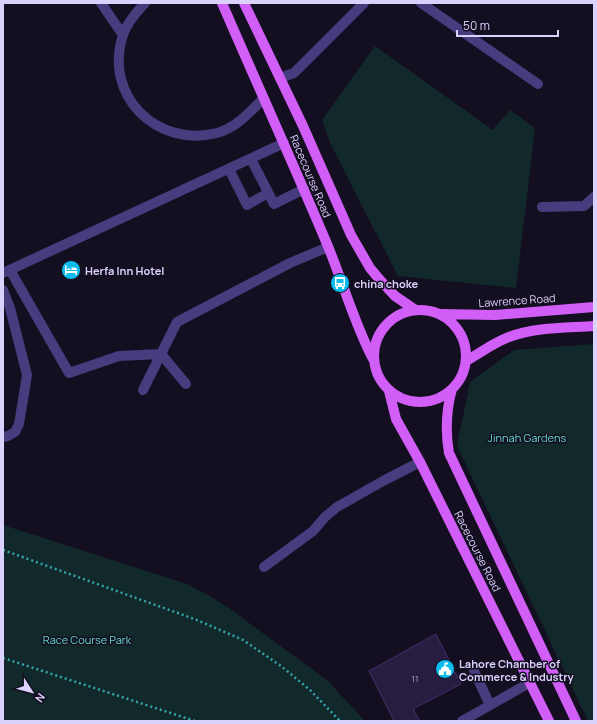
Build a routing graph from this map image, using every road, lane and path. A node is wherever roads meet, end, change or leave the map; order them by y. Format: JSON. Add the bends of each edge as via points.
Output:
{"nodes":[{"id":1,"x":100,"y":3,"type":"edge"},
{"id":2,"x":145,"y":3,"type":"edge"},
{"id":3,"x":222,"y":3,"type":"edge"},
{"id":4,"x":244,"y":3,"type":"edge"},
{"id":5,"x":364,"y":3,"type":"edge"},
{"id":6,"x":421,"y":3,"type":"edge"},
{"id":7,"x":123,"y":35,"type":"junction"},
{"id":8,"x":280,"y":78,"type":"junction"},
{"id":9,"x":538,"y":84,"type":"dead end"},
{"id":10,"x":264,"y":99,"type":"junction"},
{"id":11,"x":284,"y":143,"type":"junction"},
{"id":12,"x":251,"y":159,"type":"junction"},
{"id":13,"x":229,"y":169,"type":"junction"},
{"id":14,"x":304,"y":189,"type":"junction"},
{"id":15,"x":268,"y":193,"type":"junction"},
{"id":16,"x":594,"y":196,"type":"edge"},
{"id":17,"x":542,"y":207,"type":"dead end"},
{"id":18,"x":328,"y":247,"type":"junction"},
{"id":19,"x":7,"y":272,"type":"edge"},
{"id":20,"x":3,"y":290,"type":"edge"},
{"id":21,"x":594,"y":307,"type":"edge"},
{"id":22,"x":414,"y":309,"type":"junction"},
{"id":23,"x":441,"y":314,"type":"junction"},
{"id":24,"x":594,"y":326,"type":"edge"},
{"id":25,"x":161,"y":354,"type":"junction"},
{"id":26,"x":373,"y":359,"type":"junction"},
{"id":27,"x":466,"y":362,"type":"junction"},
{"id":28,"x":186,"y":384,"type":"dead end"},
{"id":29,"x":452,"y":389,"type":"junction"},
{"id":30,"x":143,"y":390,"type":"dead end"},
{"id":31,"x":390,"y":391,"type":"junction"},
{"id":32,"x":3,"y":437,"type":"edge"},
{"id":33,"x":420,"y":462,"type":"junction"},
{"id":34,"x":3,"y":550,"type":"edge"},
{"id":35,"x":264,"y":566,"type":"dead end"},
{"id":36,"x":3,"y":658,"type":"edge"},
{"id":37,"x":474,"y":671,"type":"dead end"},
{"id":38,"x":531,"y":682,"type":"junction"},
{"id":39,"x":490,"y":705,"type":"junction"},
{"id":40,"x":195,"y":721,"type":"edge"},
{"id":41,"x":340,"y":721,"type":"edge"},
{"id":42,"x":462,"y":721,"type":"edge"},
{"id":43,"x":549,"y":721,"type":"edge"},
{"id":44,"x":576,"y":721,"type":"edge"}],
"edges":[{"from":1,"to":7,"type":"street"},
{"from":2,"to":7,"type":"street","via":[[132,16]]},
{"from":3,"to":10,"type":"main road","name":"Racecourse Road"},
{"from":4,"to":8,"type":"main road","name":"Racecourse Road"},
{"from":5,"to":8,"type":"street","via":[[294,73]]},
{"from":6,"to":9,"type":"street"},
{"from":7,"to":10,"type":"street","via":[[118,59],[122,83],[132,104],[149,122],[171,132],[195,136],[219,132],[240,121]]},
{"from":8,"to":22,"type":"main road","name":"Racecourse Road","via":[[351,235],[370,268],[396,296]]},
{"from":10,"to":11,"type":"main road","name":"Racecourse Road"},
{"from":11,"to":12,"type":"street"},
{"from":11,"to":14,"type":"main road","name":"Racecourse Road"},
{"from":12,"to":13,"type":"street"},
{"from":12,"to":15,"type":"street"},
{"from":13,"to":15,"type":"street","via":[[247,205]]},
{"from":13,"to":19,"type":"street"},
{"from":14,"to":15,"type":"street","via":[[274,204]]},
{"from":14,"to":18,"type":"main road","name":"Racecourse Road"},
{"from":16,"to":17,"type":"street","via":[[584,206]]},
{"from":18,"to":25,"type":"street","via":[[290,263],[177,322]]},
{"from":18,"to":26,"type":"main road","name":"Racecourse Road","via":[[362,338]]},
{"from":19,"to":25,"type":"street","via":[[69,374],[119,356]]},
{"from":20,"to":32,"type":"street","via":[[27,375],[19,424],[15,432]]},
{"from":21,"to":23,"type":"main road","name":"Lawrence Road","via":[[495,315]]},
{"from":22,"to":23,"type":"main road"},
{"from":22,"to":26,"type":"main road","via":[[400,313],[388,321],[374,345]]},
{"from":23,"to":27,"type":"main road","via":[[453,323],[461,334]]},
{"from":24,"to":27,"type":"main road","via":[[517,334],[501,340]]},
{"from":25,"to":28,"type":"street"},
{"from":25,"to":30,"type":"street"},
{"from":26,"to":31,"type":"main road","via":[[381,382]]},
{"from":27,"to":29,"type":"main road","via":[[459,381]]},
{"from":29,"to":31,"type":"main road","via":[[441,397],[414,402],[401,399]]},
{"from":29,"to":44,"type":"main road","name":"Racecourse Road","via":[[446,421],[449,454]]},
{"from":31,"to":33,"type":"main road","name":"Racecourse Road","via":[[396,419]]},
{"from":33,"to":35,"type":"street","via":[[337,507],[313,531]]},
{"from":33,"to":38,"type":"main road","name":"Racecourse Road"},
{"from":34,"to":41,"type":"path","via":[[197,620],[243,640],[282,666]]},
{"from":36,"to":40,"type":"path"},
{"from":37,"to":39,"type":"street"},
{"from":38,"to":39,"type":"street"},
{"from":38,"to":43,"type":"main road","name":"Racecourse Road"},
{"from":39,"to":42,"type":"street"}]}
